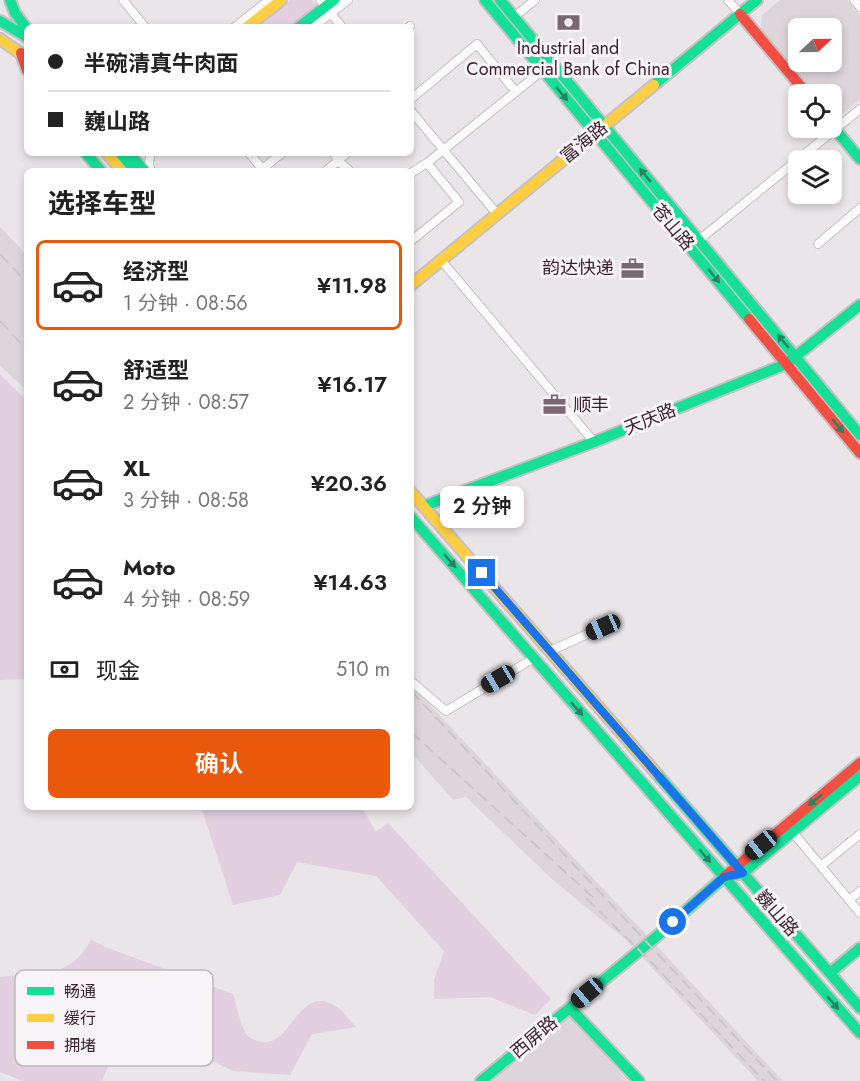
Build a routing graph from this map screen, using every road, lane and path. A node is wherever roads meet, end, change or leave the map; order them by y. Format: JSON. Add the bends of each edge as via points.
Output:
{"nodes":[{"id":1,"x":10,"y":0,"type":"edge"},
{"id":2,"x":123,"y":0,"type":"edge"},
{"id":3,"x":269,"y":0,"type":"edge"},
{"id":4,"x":281,"y":0,"type":"edge"},
{"id":5,"x":348,"y":0,"type":"edge"},
{"id":6,"x":485,"y":0,"type":"edge"},
{"id":7,"x":500,"y":0,"type":"edge"},
{"id":8,"x":526,"y":0,"type":"edge"},
{"id":9,"x":535,"y":0,"type":"edge"},
{"id":10,"x":728,"y":0,"type":"edge"},
{"id":11,"x":757,"y":0,"type":"edge"},
{"id":12,"x":854,"y":0,"type":"edge"},
{"id":13,"x":327,"y":5,"type":"edge"},
{"id":14,"x":860,"y":7,"type":"edge"},
{"id":15,"x":740,"y":14,"type":"junction"},
{"id":16,"x":512,"y":15,"type":"junction"},
{"id":17,"x":0,"y":21,"type":"edge"},
{"id":18,"x":143,"y":24,"type":"edge"},
{"id":19,"x":239,"y":24,"type":"edge"},
{"id":20,"x":251,"y":24,"type":"edge"},
{"id":21,"x":303,"y":24,"type":"edge"},
{"id":22,"x":315,"y":24,"type":"edge"},
{"id":23,"x":340,"y":24,"type":"edge"},
{"id":24,"x":24,"y":25,"type":"edge"},
{"id":25,"x":0,"y":28,"type":"edge"},
{"id":26,"x":24,"y":35,"type":"edge"},
{"id":27,"x":0,"y":39,"type":"edge"},
{"id":28,"x":24,"y":51,"type":"edge"},
{"id":29,"x":24,"y":51,"type":"edge"},
{"id":30,"x":543,"y":70,"type":"junction"},
{"id":31,"x":799,"y":84,"type":"edge"},
{"id":32,"x":516,"y":92,"type":"junction"},
{"id":33,"x":414,"y":96,"type":"edge"},
{"id":34,"x":860,"y":109,"type":"edge"},
{"id":35,"x":414,"y":115,"type":"edge"},
{"id":36,"x":842,"y":121,"type":"edge"},
{"id":37,"x":600,"y":129,"type":"junction"},
{"id":38,"x":820,"y":138,"type":"edge"},
{"id":39,"x":842,"y":138,"type":"edge"},
{"id":40,"x":443,"y":150,"type":"junction"},
{"id":41,"x":88,"y":156,"type":"edge"},
{"id":42,"x":110,"y":156,"type":"edge"},
{"id":43,"x":122,"y":156,"type":"edge"},
{"id":44,"x":251,"y":156,"type":"edge"},
{"id":45,"x":278,"y":156,"type":"edge"},
{"id":46,"x":336,"y":157,"type":"edge"},
{"id":47,"x":860,"y":159,"type":"edge"},
{"id":48,"x":427,"y":163,"type":"junction"},
{"id":49,"x":98,"y":168,"type":"edge"},
{"id":50,"x":120,"y":168,"type":"edge"},
{"id":51,"x":132,"y":168,"type":"edge"},
{"id":52,"x":260,"y":168,"type":"edge"},
{"id":53,"x":264,"y":168,"type":"edge"},
{"id":54,"x":347,"y":168,"type":"edge"},
{"id":55,"x":414,"y":171,"type":"edge"},
{"id":56,"x":860,"y":208,"type":"edge"},
{"id":57,"x":497,"y":214,"type":"junction"},
{"id":58,"x":414,"y":239,"type":"edge"},
{"id":59,"x":699,"y":240,"type":"junction"},
{"id":60,"x":818,"y":244,"type":"dead end"},
{"id":61,"x":441,"y":260,"type":"junction"},
{"id":62,"x":414,"y":282,"type":"edge"},
{"id":63,"x":860,"y":305,"type":"edge"},
{"id":64,"x":795,"y":357,"type":"junction"},
{"id":65,"x":786,"y":364,"type":"junction"},
{"id":66,"x":860,"y":435,"type":"edge"},
{"id":67,"x":594,"y":442,"type":"junction"},
{"id":68,"x":860,"y":453,"type":"edge"},
{"id":69,"x":414,"y":495,"type":"edge"},
{"id":70,"x":424,"y":506,"type":"junction"},
{"id":71,"x":414,"y":521,"type":"edge"},
{"id":72,"x":603,"y":627,"type":"dead end"},
{"id":73,"x":550,"y":651,"type":"junction"},
{"id":74,"x":534,"y":658,"type":"junction"},
{"id":75,"x":414,"y":684,"type":"edge"},
{"id":76,"x":860,"y":763,"type":"edge"},
{"id":77,"x":860,"y":776,"type":"edge"},
{"id":78,"x":789,"y":828,"type":"junction"},
{"id":79,"x":860,"y":834,"type":"edge"},
{"id":80,"x":821,"y":866,"type":"junction"},
{"id":81,"x":739,"y":869,"type":"junction"},
{"id":82,"x":724,"y":877,"type":"junction"},
{"id":83,"x":860,"y":891,"type":"edge"},
{"id":84,"x":849,"y":900,"type":"junction"},
{"id":85,"x":860,"y":913,"type":"edge"},
{"id":86,"x":860,"y":948,"type":"edge"},
{"id":87,"x":830,"y":973,"type":"junction"},
{"id":88,"x":570,"y":1008,"type":"junction"},
{"id":89,"x":860,"y":1008,"type":"edge"},
{"id":90,"x":860,"y":1033,"type":"edge"},
{"id":91,"x":481,"y":1081,"type":"edge"},
{"id":92,"x":639,"y":1081,"type":"edge"}],
"edges":[{"from":1,"to":24,"type":"main road"},
{"from":2,"to":18,"type":"street"},
{"from":3,"to":19,"type":"street"},
{"from":4,"to":20,"type":"main road"},
{"from":5,"to":13,"type":"street"},
{"from":6,"to":30,"type":"main road","name":"苍山路"},
{"from":7,"to":16,"type":"main road","name":"苍山路"},
{"from":8,"to":16,"type":"street"},
{"from":9,"to":16,"type":"street"},
{"from":10,"to":15,"type":"street"},
{"from":11,"to":15,"type":"main road","name":"富海路"},
{"from":12,"to":14,"type":"street"},
{"from":13,"to":21,"type":"main road"},
{"from":13,"to":22,"type":"street"},
{"from":13,"to":23,"type":"street"},
{"from":15,"to":31,"type":"main road"},
{"from":15,"to":37,"type":"main road","name":"富海路"},
{"from":16,"to":37,"type":"main road","name":"苍山路"},
{"from":17,"to":26,"type":"main road"},
{"from":25,"to":28,"type":"main road"},
{"from":27,"to":29,"type":"main road"},
{"from":30,"to":32,"type":"street"},
{"from":30,"to":37,"type":"main road","name":"苍山路","one_way":true},
{"from":32,"to":33,"type":"street","via":[[477,44]]},
{"from":32,"to":40,"type":"street"},
{"from":34,"to":36,"type":"street"},
{"from":35,"to":40,"type":"street"},
{"from":37,"to":57,"type":"main road","name":"富海路"},
{"from":59,"to":37,"type":"main road","name":"苍山路","one_way":true},
{"from":37,"to":65,"type":"main road","name":"苍山路","one_way":true},
{"from":38,"to":59,"type":"street"},
{"from":39,"to":47,"type":"main road"},
{"from":40,"to":48,"type":"street"},
{"from":40,"to":57,"type":"street"},
{"from":41,"to":49,"type":"main road"},
{"from":42,"to":50,"type":"main road"},
{"from":43,"to":51,"type":"main road"},
{"from":44,"to":52,"type":"street"},
{"from":45,"to":53,"type":"street"},
{"from":46,"to":54,"type":"street"},
{"from":48,"to":55,"type":"street"},
{"from":48,"to":58,"type":"street","via":[[459,202]]},
{"from":56,"to":60,"type":"street"},
{"from":57,"to":61,"type":"main road","name":"富海路"},
{"from":64,"to":59,"type":"main road","name":"苍山路","one_way":true},
{"from":61,"to":62,"type":"main road","name":"富海路"},
{"from":61,"to":67,"type":"street"},
{"from":63,"to":64,"type":"main road","name":"天庆路"},
{"from":64,"to":65,"type":"main road","name":"天庆路"},
{"from":64,"to":66,"type":"main road","name":"苍山路"},
{"from":65,"to":67,"type":"main road","name":"天庆路"},
{"from":65,"to":68,"type":"main road","name":"苍山路","one_way":true},
{"from":67,"to":70,"type":"main road","name":"天庆路"},
{"from":69,"to":70,"type":"main road","name":"巍山路"},
{"from":70,"to":73,"type":"main road","name":"巍山路"},
{"from":71,"to":74,"type":"main road","name":"巍山路","one_way":true},
{"from":72,"to":73,"type":"street"},
{"from":73,"to":74,"type":"main road"},
{"from":73,"to":81,"type":"main road","name":"巍山路"},
{"from":74,"to":75,"type":"street","via":[[446,711]]},
{"from":74,"to":82,"type":"main road","name":"巍山路","one_way":true},
{"from":76,"to":78,"type":"main road","name":"西屏路","one_way":true},
{"from":77,"to":78,"type":"main road","name":"西屏路"},
{"from":78,"to":80,"type":"street"},
{"from":78,"to":81,"type":"main road","name":"西屏路"},
{"from":79,"to":80,"type":"street"},
{"from":80,"to":84,"type":"street"},
{"from":81,"to":82,"type":"main road","name":"西屏路"},
{"from":81,"to":87,"type":"main road","name":"巍山路"},
{"from":82,"to":88,"type":"main road","name":"西屏路"},
{"from":82,"to":90,"type":"main road","name":"巍山路","one_way":true},
{"from":83,"to":84,"type":"street"},
{"from":84,"to":85,"type":"street"},
{"from":86,"to":87,"type":"main road"},
{"from":87,"to":89,"type":"main road","name":"巍山路"},
{"from":88,"to":91,"type":"main road","name":"西屏路"},
{"from":88,"to":92,"type":"main road"}]}
